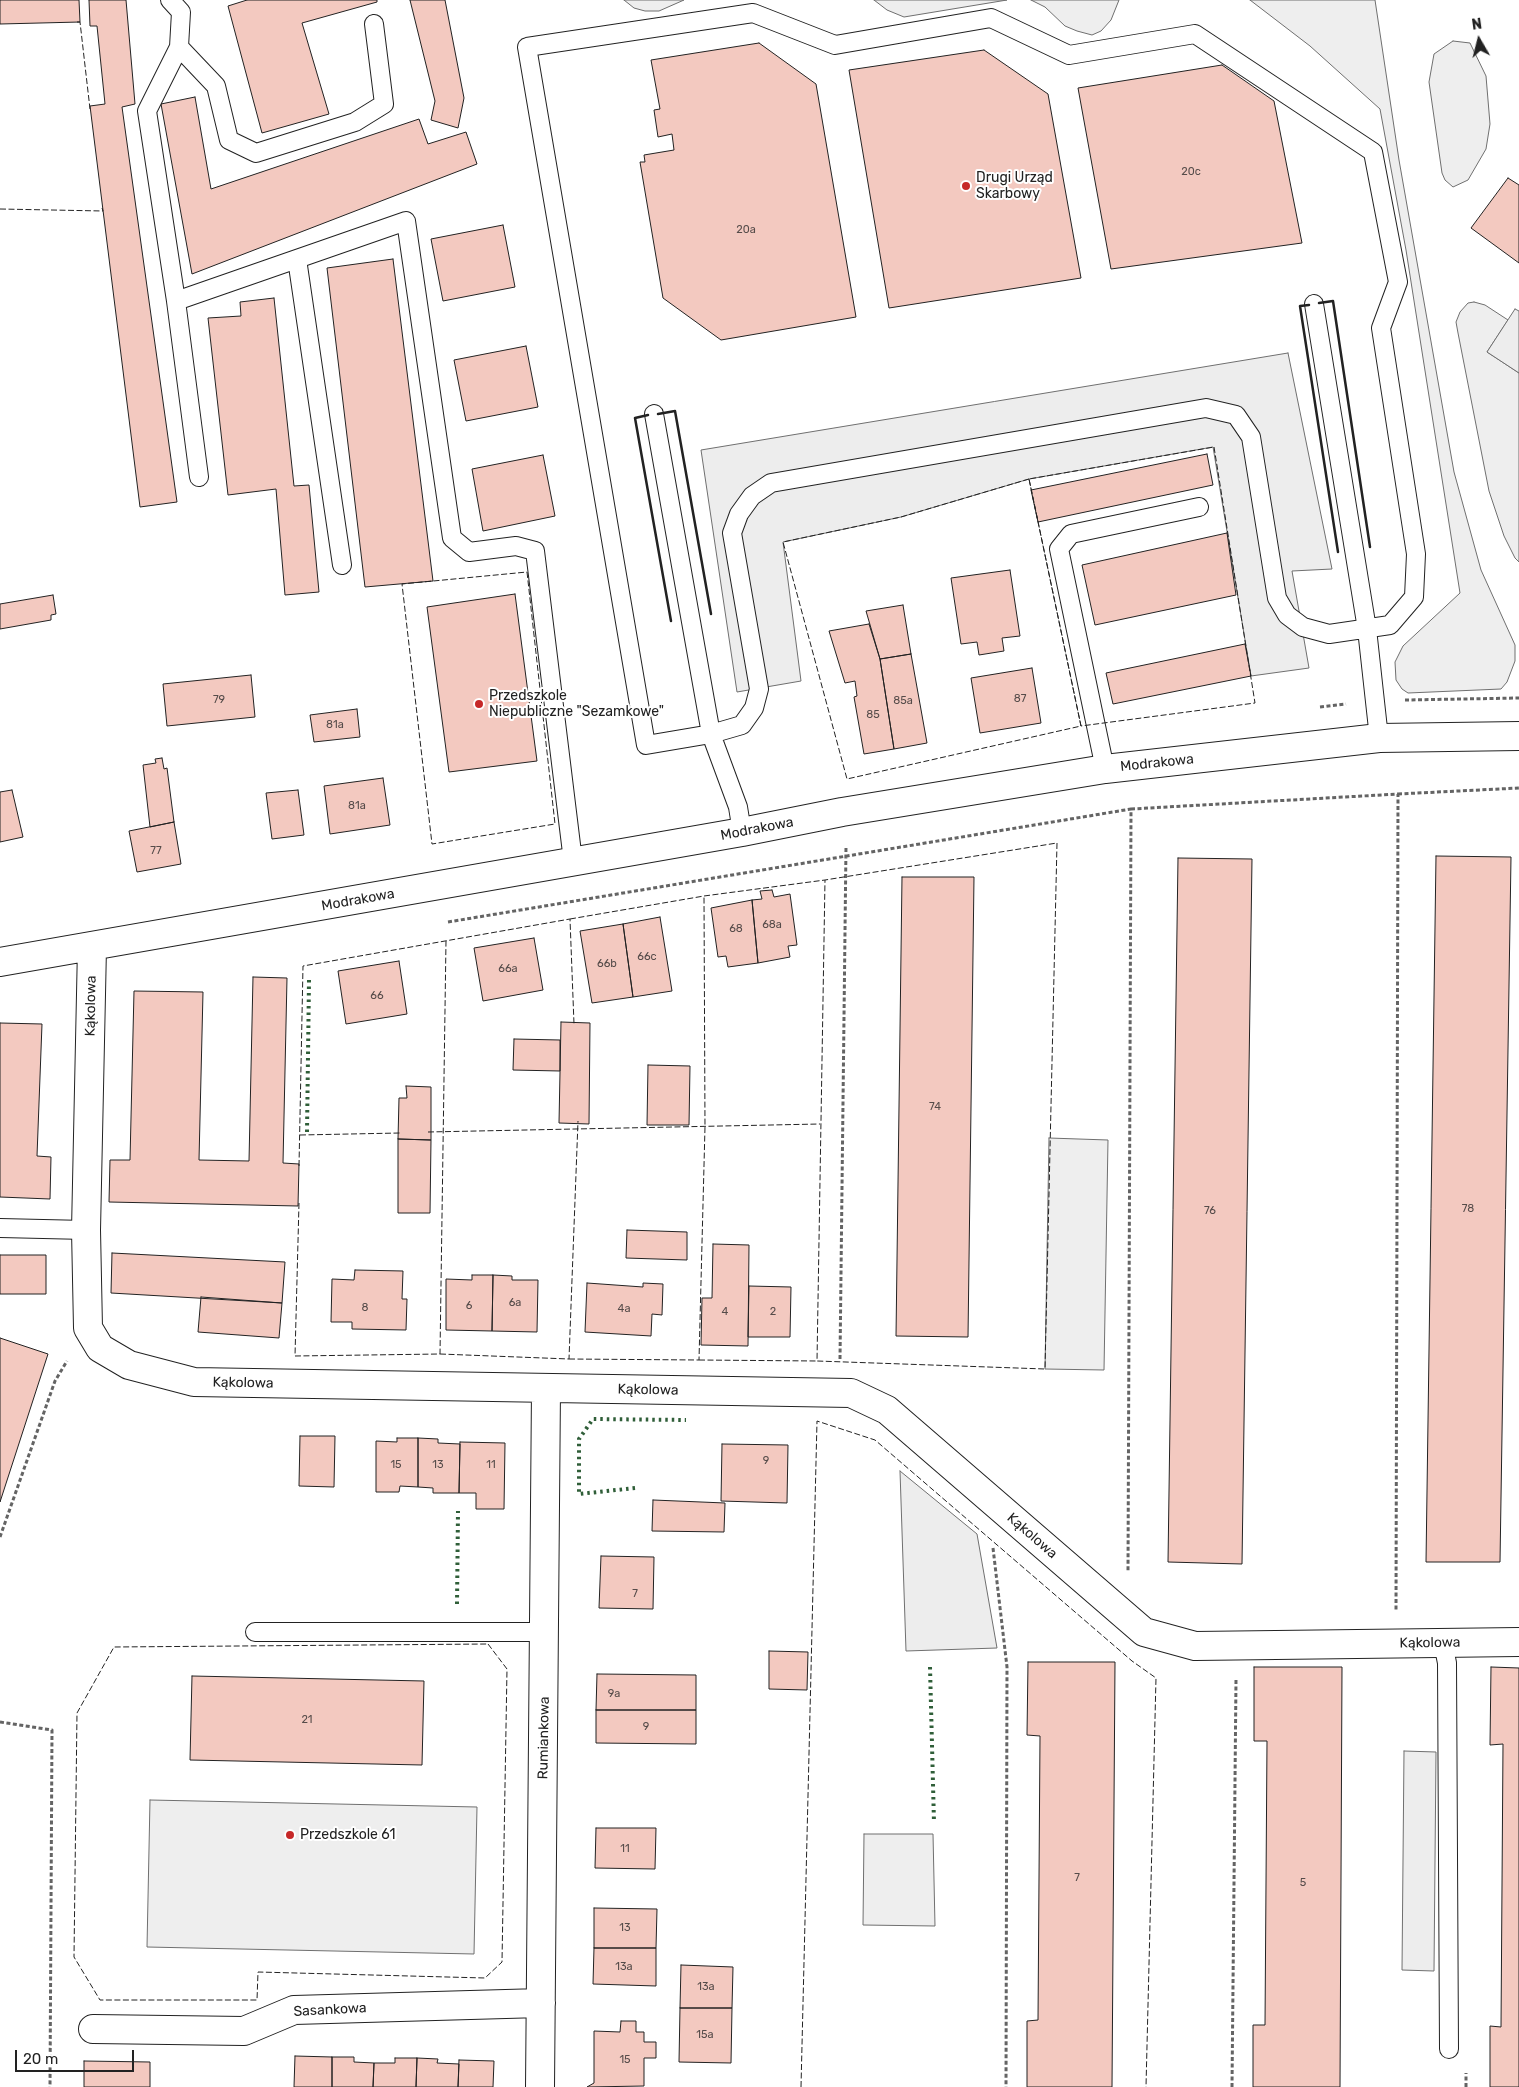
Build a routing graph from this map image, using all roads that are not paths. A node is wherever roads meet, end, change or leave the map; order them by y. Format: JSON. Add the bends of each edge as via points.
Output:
{"nodes":[{"id":1,"x":170,"y":0,"type":"edge"},
{"id":2,"x":374,"y":24,"type":"dead end"},
{"id":3,"x":179,"y":47,"type":"junction"},
{"id":4,"x":297,"y":259,"type":"junction"},
{"id":5,"x":176,"y":301,"type":"junction"},
{"id":6,"x":1314,"y":304,"type":"dead end"},
{"id":7,"x":654,"y":414,"type":"dead end"},
{"id":8,"x":199,"y":477,"type":"dead end"},
{"id":9,"x":1199,"y":507,"type":"dead end"},
{"id":10,"x":342,"y":565,"type":"dead end"},
{"id":11,"x":1366,"y":629,"type":"junction"},
{"id":12,"x":711,"y":734,"type":"junction"},
{"id":13,"x":1519,"y":736,"type":"edge"},
{"id":14,"x":1379,"y":738,"type":"junction"},
{"id":15,"x":1105,"y":769,"type":"junction"},
{"id":16,"x":742,"y":832,"type":"junction"},
{"id":17,"x":573,"y":861,"type":"junction"},
{"id":18,"x":92,"y":947,"type":"junction"},
{"id":19,"x":0,"y":962,"type":"edge"},
{"id":20,"x":0,"y":1228,"type":"edge"},
{"id":21,"x":86,"y":1230,"type":"junction"},
{"id":22,"x":546,"y":1388,"type":"junction"},
{"id":23,"x":255,"y":1632,"type":"dead end"},
{"id":24,"x":545,"y":1632,"type":"junction"},
{"id":25,"x":1519,"y":1642,"type":"edge"},
{"id":26,"x":1443,"y":1643,"type":"junction"},
{"id":27,"x":540,"y":2003,"type":"junction"},
{"id":28,"x":93,"y":2029,"type":"dead end"},
{"id":29,"x":1449,"y":2049,"type":"dead end"},
{"id":30,"x":540,"y":2087,"type":"edge"}],
"edges":[{"from":1,"to":3,"type":"lane","via":[[181,12]]},
{"from":2,"to":3,"type":"lane","via":[[384,104],[355,122],[256,154],[229,140],[216,86]]},
{"from":3,"to":5,"type":"lane","via":[[147,111]]},
{"from":4,"to":5,"type":"lane"},
{"from":4,"to":10,"type":"lane"},
{"from":4,"to":17,"type":"lane","via":[[406,221],[452,538],[470,552],[516,546],[535,551]]},
{"from":5,"to":8,"type":"lane"},
{"from":6,"to":11,"type":"lane"},
{"from":7,"to":12,"type":"lane"},
{"from":9,"to":15,"type":"lane","via":[[1071,534],[1059,549]]},
{"from":11,"to":12,"type":"lane","via":[[1329,634],[1303,627],[1287,615],[1277,598],[1251,437],[1236,415],[1206,408],[771,483],[752,496],[739,514],[732,533],[759,689],[754,708],[742,725]]},
{"from":11,"to":12,"type":"lane","via":[[1390,625],[1414,597],[1416,554],[1382,328],[1398,282],[1373,152],[1195,34],[1069,55],[992,18],[835,45],[753,13],[527,47],[646,745]]},
{"from":11,"to":14,"type":"lane"},
{"from":12,"to":16,"type":"lane","via":[[738,807]]},
{"from":13,"to":14,"type":"street","name":"Modrakowa"},
{"from":14,"to":15,"type":"street","name":"Modrakowa"},
{"from":15,"to":16,"type":"street","name":"Modrakowa","via":[[842,812]]},
{"from":16,"to":17,"type":"street","name":"Modrakowa"},
{"from":17,"to":18,"type":"street","name":"Modrakowa"},
{"from":18,"to":19,"type":"street","name":"Modrakowa"},
{"from":18,"to":21,"type":"street","name":"Kąkolowa"},
{"from":20,"to":21,"type":"lane"},
{"from":21,"to":22,"type":"street","name":"Kąkolowa","via":[[88,1328],[100,1348],[129,1365],[194,1382]]},
{"from":22,"to":24,"type":"street","name":"Rumiankowa"},
{"from":22,"to":26,"type":"street","name":"Kąkolowa","via":[[851,1393],[887,1410],[1144,1632],[1195,1646]]},
{"from":23,"to":24,"type":"lane"},
{"from":24,"to":27,"type":"street","name":"Rumiankowa"},
{"from":25,"to":26,"type":"street","name":"Kąkolowa"},
{"from":26,"to":29,"type":"lane","via":[[1447,1663]]},
{"from":27,"to":28,"type":"street","name":"Sasankowa","via":[[294,2010],[244,2031]]},
{"from":27,"to":30,"type":"street","name":"Rumiankowa"}]}
